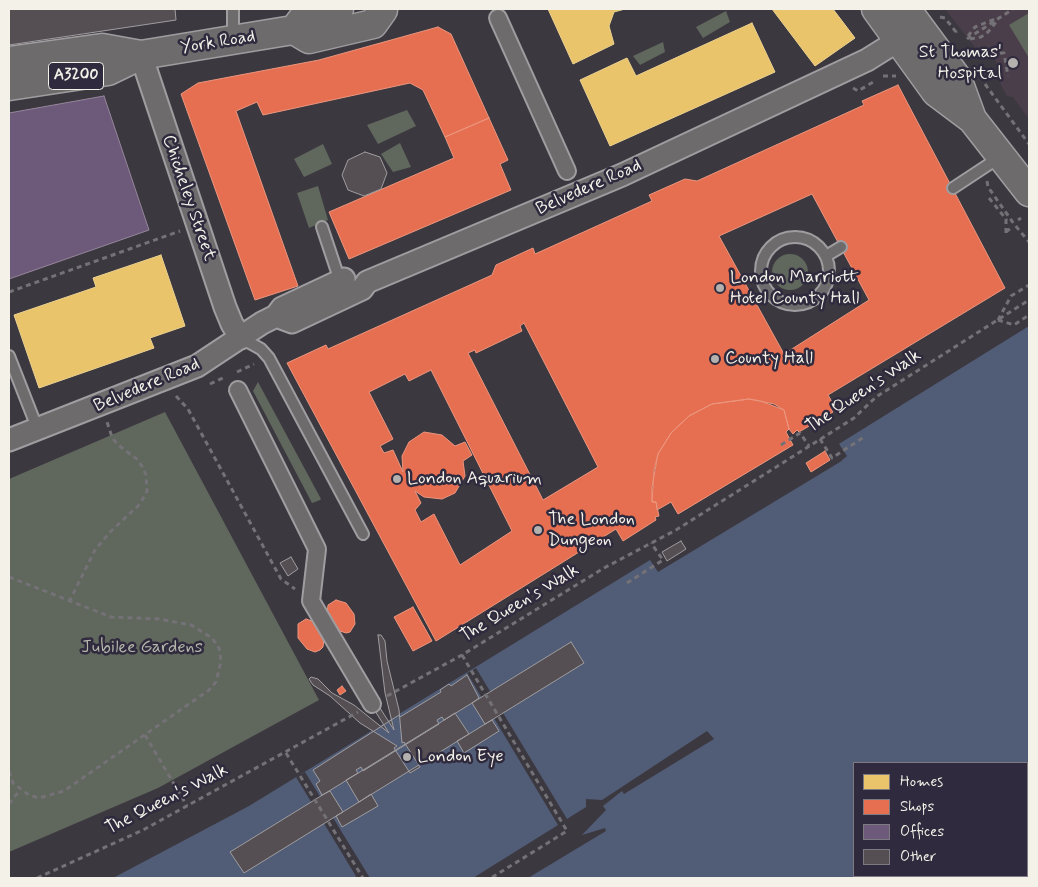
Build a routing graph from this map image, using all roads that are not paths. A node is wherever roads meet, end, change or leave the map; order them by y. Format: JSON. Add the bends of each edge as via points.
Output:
{"nodes":[{"id":1,"x":234,"y":9,"type":"edge"},
{"id":2,"x":339,"y":9,"type":"edge"},
{"id":3,"x":384,"y":9,"type":"edge"},
{"id":4,"x":876,"y":9,"type":"edge"},
{"id":5,"x":906,"y":9,"type":"edge"},
{"id":6,"x":498,"y":18,"type":"dead end"},
{"id":7,"x":294,"y":30,"type":"junction"},
{"id":8,"x":899,"y":40,"type":"junction"},
{"id":9,"x":233,"y":41,"type":"junction"},
{"id":10,"x":141,"y":55,"type":"junction"},
{"id":11,"x":9,"y":61,"type":"edge"},
{"id":12,"x":9,"y":86,"type":"edge"},
{"id":13,"x":972,"y":118,"type":"junction"},
{"id":14,"x":1001,"y":157,"type":"junction"},
{"id":15,"x":567,"y":171,"type":"dead end"},
{"id":16,"x":953,"y":188,"type":"dead end"},
{"id":17,"x":1023,"y":210,"type":"edge"},
{"id":18,"x":322,"y":227,"type":"dead end"},
{"id":19,"x":841,"y":247,"type":"dead end"},
{"id":20,"x":826,"y":256,"type":"junction"},
{"id":21,"x":342,"y":280,"type":"joint"},
{"id":22,"x":276,"y":316,"type":"junction"},
{"id":23,"x":242,"y":338,"type":"junction"},
{"id":24,"x":9,"y":356,"type":"edge"},
{"id":25,"x":238,"y":390,"type":"dead end"},
{"id":26,"x":38,"y":430,"type":"junction"},
{"id":27,"x":9,"y":440,"type":"edge"},
{"id":28,"x":363,"y":534,"type":"dead end"},
{"id":29,"x":372,"y":704,"type":"road end"}],
"edges":[{"from":1,"to":9,"type":"lane"},
{"from":2,"to":7,"type":"main road","name":"York Road","number":"A3200","via":[[304,17]]},
{"from":3,"to":7,"type":"main road","name":"York Road","number":"A3200","via":[[373,24],[309,39]]},
{"from":4,"to":8,"type":"main road"},
{"from":5,"to":13,"type":"main road","via":[[957,78]]},
{"from":6,"to":15,"type":"street"},
{"from":7,"to":9,"type":"main road","name":"York Road","number":"A3200"},
{"from":8,"to":13,"type":"main road","via":[[936,92]]},
{"from":8,"to":22,"type":"street","name":"Belvedere Road","via":[[867,60],[622,174],[367,282],[362,289],[292,322]]},
{"from":9,"to":10,"type":"main road","name":"York Road","number":"A3200"},
{"from":10,"to":11,"type":"main road","name":"York Road","number":"A3200","via":[[102,48]]},
{"from":10,"to":12,"type":"main road","name":"York Road","number":"A3200","via":[[108,71]]},
{"from":10,"to":23,"type":"street","name":"Chicheley Street","via":[[225,307]]},
{"from":13,"to":14,"type":"main road"},
{"from":14,"to":16,"type":"lane"},
{"from":14,"to":17,"type":"main road"},
{"from":18,"to":21,"type":"lane"},
{"from":19,"to":20,"type":"lane"},
{"from":20,"to":20,"type":"lane","via":[[805,237],[781,238],[768,248],[762,259],[762,282],[768,293],[784,304],[809,302],[827,285],[830,273]]},
{"from":21,"to":22,"type":"street","name":"Belvedere Road","via":[[282,308]]},
{"from":22,"to":23,"type":"street","name":"Belvedere Road","via":[[262,322]]},
{"from":23,"to":26,"type":"street","name":"Belvedere Road","via":[[207,361],[166,380]]},
{"from":23,"to":28,"type":"lane","via":[[269,358]]},
{"from":24,"to":26,"type":"lane"},
{"from":25,"to":29,"type":"street","via":[[317,549],[312,601]]},
{"from":26,"to":27,"type":"street","name":"Belvedere Road"}]}
